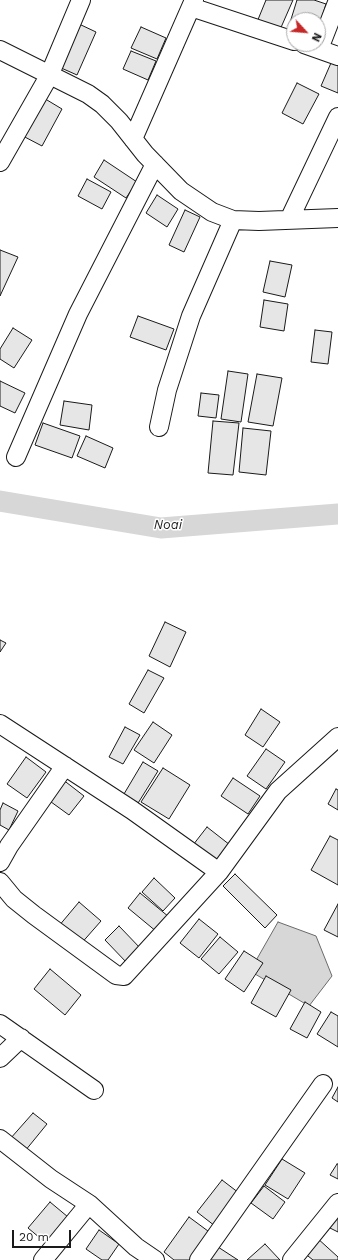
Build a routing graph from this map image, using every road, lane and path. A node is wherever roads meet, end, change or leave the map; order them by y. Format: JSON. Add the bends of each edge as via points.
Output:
{"nodes":[{"id":1,"x":81,"y":0,"type":"edge"},
{"id":2,"x":338,"y":0,"type":"edge"},
{"id":3,"x":193,"y":3,"type":"edge"},
{"id":4,"x":326,"y":21,"type":"edge"},
{"id":5,"x":286,"y":38,"type":"edge"},
{"id":6,"x":0,"y":50,"type":"edge"},
{"id":7,"x":326,"y":51,"type":"edge"},
{"id":8,"x":338,"y":56,"type":"edge"},
{"id":9,"x":49,"y":76,"type":"junction"},
{"id":10,"x":338,"y":117,"type":"edge"},
{"id":11,"x":133,"y":139,"type":"junction"},
{"id":12,"x":0,"y":162,"type":"edge"},
{"id":13,"x":155,"y":164,"type":"junction"},
{"id":14,"x":338,"y":218,"type":"edge"},
{"id":15,"x":233,"y":220,"type":"junction"},
{"id":16,"x":289,"y":220,"type":"junction"},
{"id":17,"x":159,"y":427,"type":"dead end"},
{"id":18,"x":16,"y":457,"type":"dead end"},
{"id":19,"x":0,"y":724,"type":"edge"},
{"id":20,"x":338,"y":737,"type":"edge"},
{"id":21,"x":65,"y":766,"type":"junction"},
{"id":22,"x":0,"y":862,"type":"edge"},
{"id":23,"x":219,"y":872,"type":"junction"},
{"id":24,"x":0,"y":882,"type":"edge"},
{"id":25,"x":0,"y":1024,"type":"edge"},
{"id":26,"x":21,"y":1038,"type":"junction"},
{"id":27,"x":0,"y":1058,"type":"edge"},
{"id":28,"x":323,"y":1084,"type":"dead end"},
{"id":29,"x":94,"y":1090,"type":"dead end"},
{"id":30,"x":0,"y":1139,"type":"edge"},
{"id":31,"x":338,"y":1203,"type":"edge"},
{"id":32,"x":89,"y":1204,"type":"junction"},
{"id":33,"x":43,"y":1260,"type":"edge"},
{"id":34,"x":155,"y":1260,"type":"edge"},
{"id":35,"x":199,"y":1260,"type":"edge"},
{"id":36,"x":292,"y":1260,"type":"edge"}],
"edges":[{"from":1,"to":9,"type":"street"},
{"from":2,"to":4,"type":"street"},
{"from":3,"to":5,"type":"street"},
{"from":3,"to":11,"type":"street"},
{"from":6,"to":9,"type":"street"},
{"from":7,"to":8,"type":"street"},
{"from":9,"to":11,"type":"street","via":[[88,94],[102,104]]},
{"from":9,"to":12,"type":"street"},
{"from":10,"to":16,"type":"street"},
{"from":11,"to":13,"type":"street"},
{"from":13,"to":15,"type":"street","via":[[181,191],[212,212]]},
{"from":13,"to":18,"type":"street","via":[[78,314]]},
{"from":14,"to":16,"type":"street"},
{"from":15,"to":16,"type":"street"},
{"from":15,"to":17,"type":"street","via":[[191,316],[167,390]]},
{"from":19,"to":21,"type":"street"},
{"from":20,"to":23,"type":"street","via":[[278,791]]},
{"from":21,"to":22,"type":"street"},
{"from":21,"to":23,"type":"street"},
{"from":23,"to":24,"type":"street","via":[[124,976],[116,975],[34,915],[14,899]]},
{"from":25,"to":26,"type":"street"},
{"from":26,"to":27,"type":"street"},
{"from":26,"to":29,"type":"street"},
{"from":28,"to":35,"type":"street"},
{"from":30,"to":32,"type":"street","via":[[51,1179]]},
{"from":31,"to":36,"type":"street"},
{"from":32,"to":33,"type":"street"},
{"from":32,"to":34,"type":"street","via":[[136,1247]]}]}
